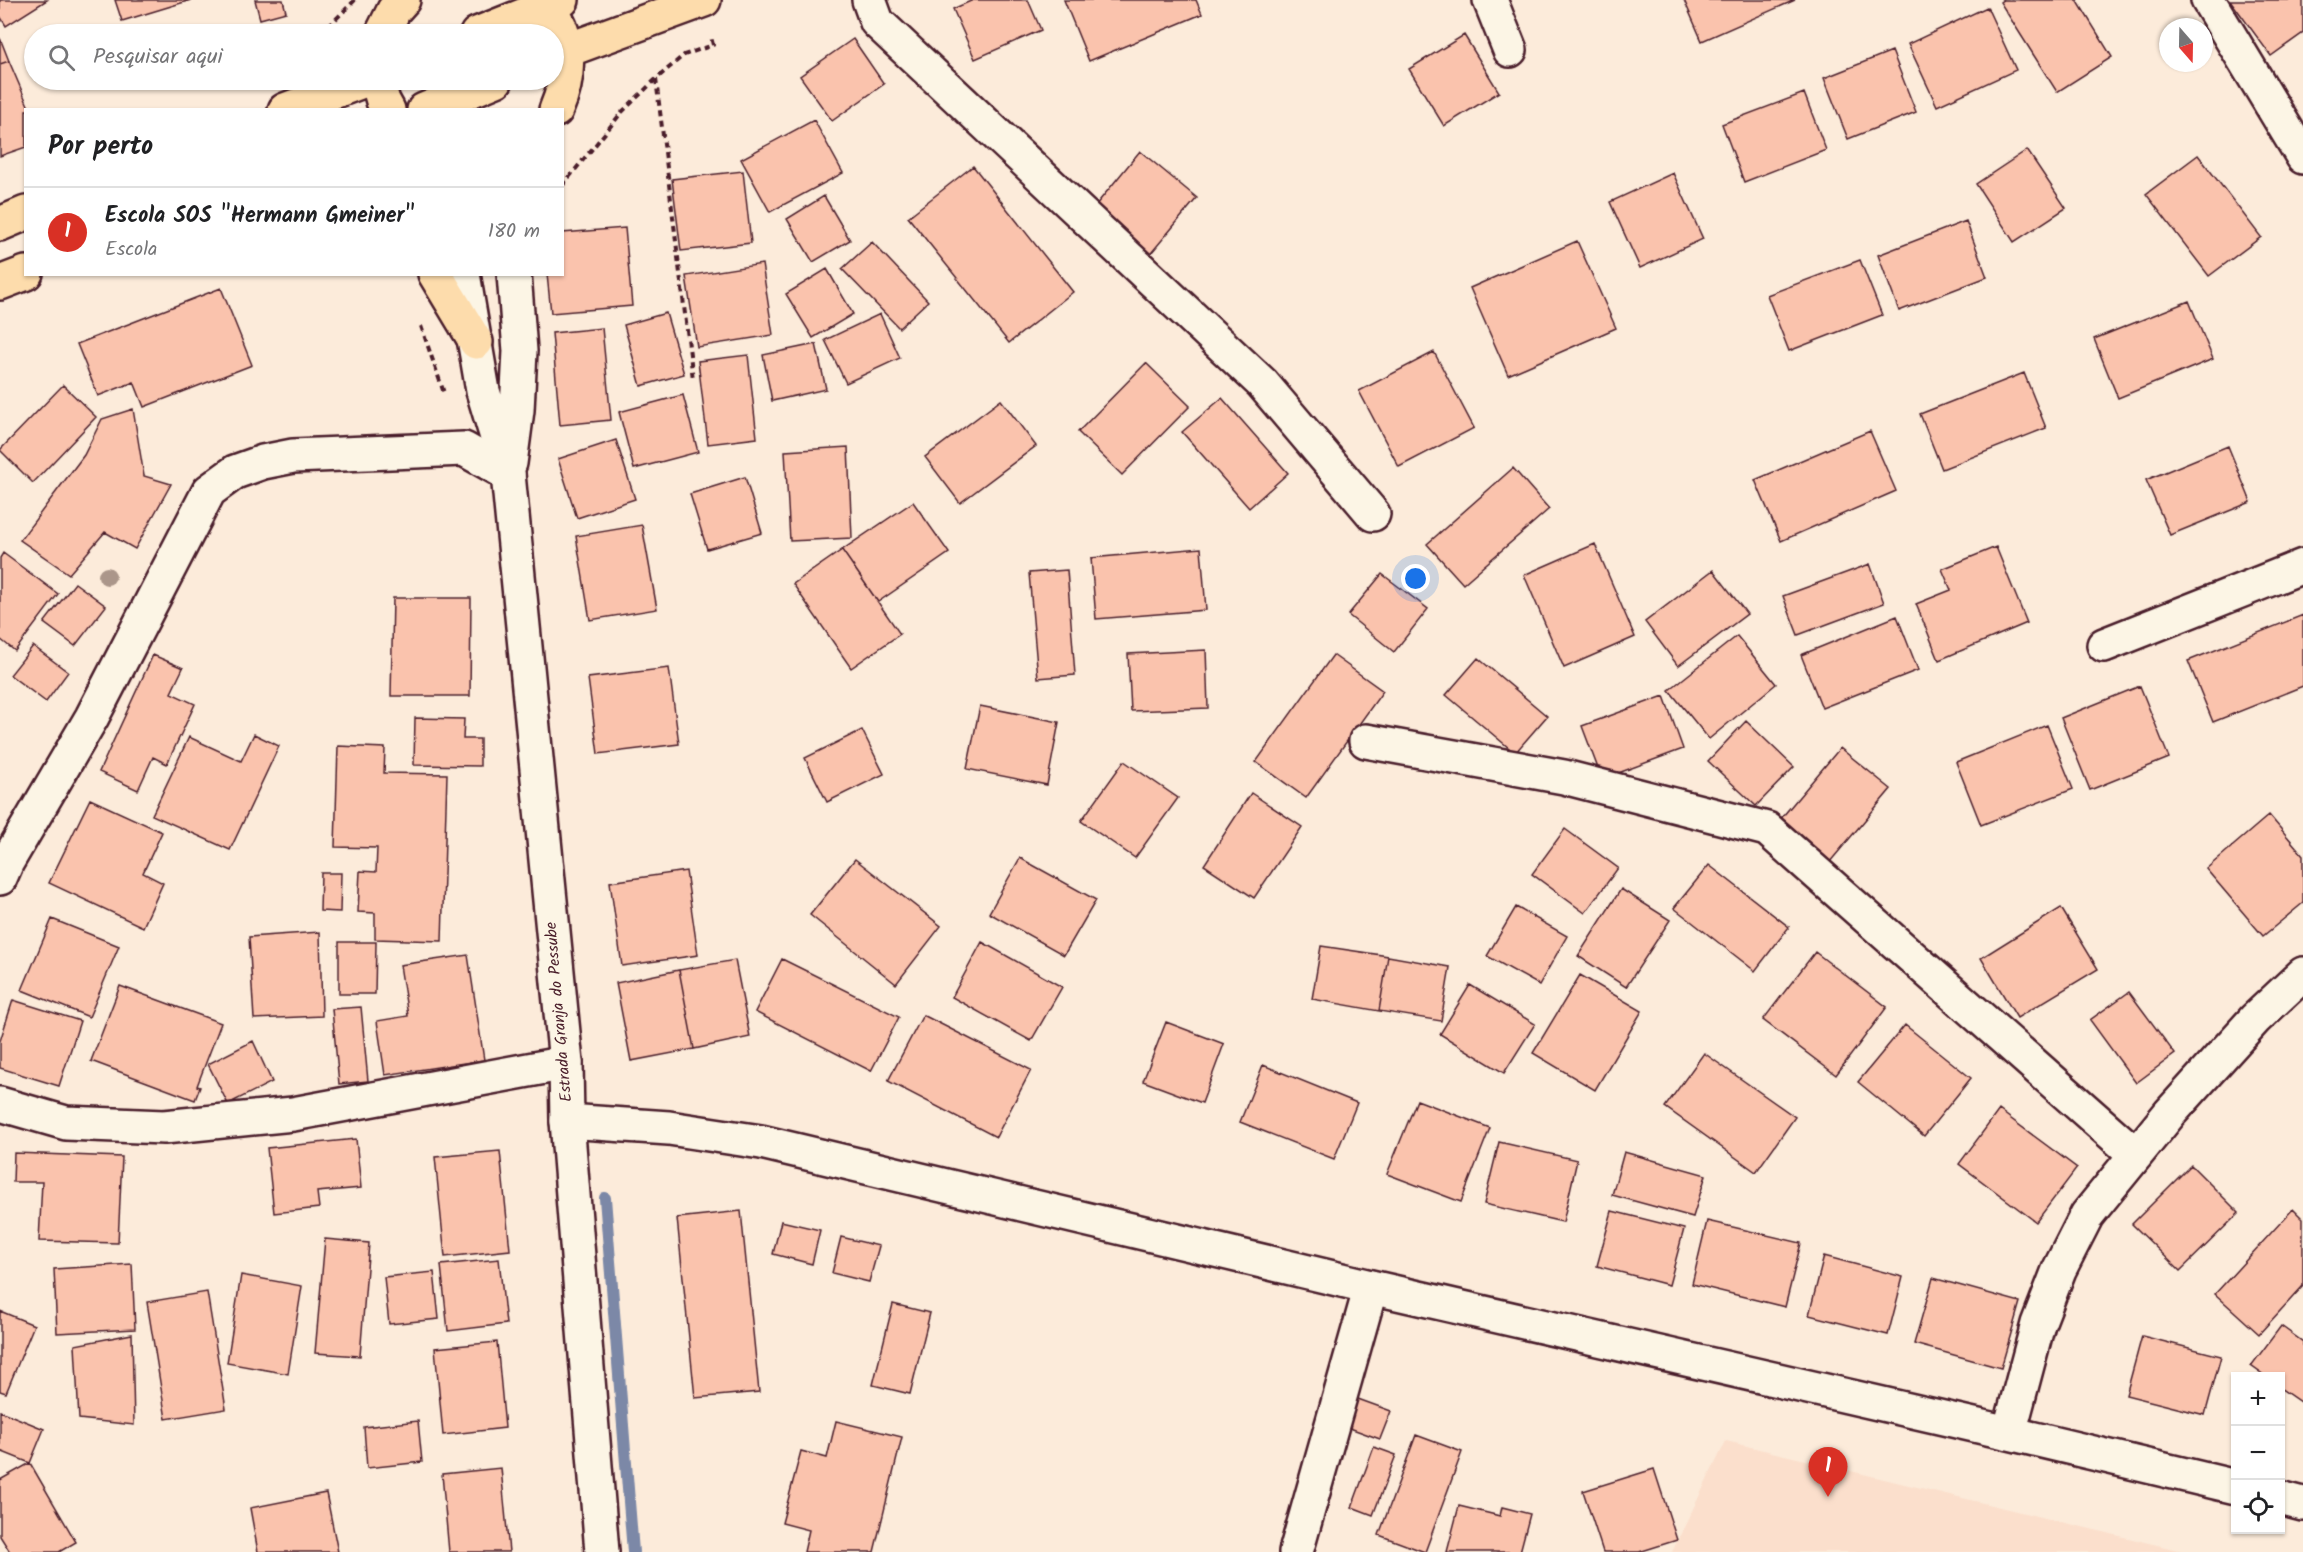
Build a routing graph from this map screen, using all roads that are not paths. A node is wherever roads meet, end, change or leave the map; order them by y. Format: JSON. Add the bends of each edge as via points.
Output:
{"nodes":[{"id":1,"x":403,"y":0,"type":"edge"},
{"id":2,"x":704,"y":0,"type":"edge"},
{"id":3,"x":869,"y":0,"type":"edge"},
{"id":4,"x":1490,"y":0,"type":"edge"},
{"id":5,"x":2208,"y":0,"type":"edge"},
{"id":6,"x":550,"y":2,"type":"edge"},
{"id":7,"x":387,"y":24,"type":"edge"},
{"id":8,"x":500,"y":24,"type":"edge"},
{"id":9,"x":559,"y":24,"type":"edge"},
{"id":10,"x":1510,"y":50,"type":"dead end"},
{"id":11,"x":564,"y":52,"type":"edge"},
{"id":12,"x":564,"y":65,"type":"edge"},
{"id":13,"x":564,"y":88,"type":"edge"},
{"id":14,"x":338,"y":90,"type":"edge"},
{"id":15,"x":380,"y":90,"type":"edge"},
{"id":16,"x":472,"y":90,"type":"edge"},
{"id":17,"x":564,"y":90,"type":"edge"},
{"id":18,"x":290,"y":108,"type":"edge"},
{"id":19,"x":387,"y":108,"type":"edge"},
{"id":20,"x":429,"y":108,"type":"edge"},
{"id":21,"x":557,"y":108,"type":"edge"},
{"id":22,"x":2303,"y":157,"type":"edge"},
{"id":23,"x":24,"y":214,"type":"edge"},
{"id":24,"x":0,"y":224,"type":"edge"},
{"id":25,"x":24,"y":274,"type":"edge"},
{"id":26,"x":436,"y":276,"type":"edge"},
{"id":27,"x":463,"y":276,"type":"edge"},
{"id":28,"x":514,"y":276,"type":"edge"},
{"id":29,"x":0,"y":283,"type":"edge"},
{"id":30,"x":476,"y":342,"type":"junction"},
{"id":31,"x":508,"y":474,"type":"junction"},
{"id":32,"x":1373,"y":514,"type":"dead end"},
{"id":33,"x":2303,"y":566,"type":"edge"},
{"id":34,"x":2104,"y":645,"type":"dead end"},
{"id":35,"x":1366,"y":741,"type":"dead end"},
{"id":36,"x":0,"y":878,"type":"edge"},
{"id":37,"x":2303,"y":974,"type":"edge"},
{"id":38,"x":566,"y":1063,"type":"junction"},
{"id":39,"x":0,"y":1104,"type":"edge"},
{"id":40,"x":567,"y":1121,"type":"junction"},
{"id":41,"x":2136,"y":1155,"type":"junction"},
{"id":42,"x":1371,"y":1287,"type":"junction"},
{"id":43,"x":2009,"y":1433,"type":"junction"},
{"id":44,"x":2231,"y":1486,"type":"edge"},
{"id":45,"x":2285,"y":1499,"type":"edge"},
{"id":46,"x":2303,"y":1504,"type":"edge"},
{"id":47,"x":602,"y":1552,"type":"edge"},
{"id":48,"x":1296,"y":1552,"type":"edge"}],
"edges":[{"from":1,"to":7,"type":"main road"},
{"from":2,"to":11,"type":"main road"},
{"from":3,"to":32,"type":"street","via":[[877,22],[1262,383]]},
{"from":4,"to":10,"type":"street"},
{"from":5,"to":22,"type":"street"},
{"from":6,"to":8,"type":"main road"},
{"from":6,"to":9,"type":"main road"},
{"from":12,"to":13,"type":"main road"},
{"from":14,"to":18,"type":"main road"},
{"from":15,"to":19,"type":"main road"},
{"from":16,"to":20,"type":"main road"},
{"from":17,"to":21,"type":"main road"},
{"from":23,"to":24,"type":"main road"},
{"from":25,"to":29,"type":"main road"},
{"from":26,"to":30,"type":"main road"},
{"from":27,"to":30,"type":"street","name":"Estrada Granja do Pessube"},
{"from":28,"to":31,"type":"street","name":"Estrada Granja do Pessube","via":[[520,351]]},
{"from":30,"to":31,"type":"street","name":"Estrada Granja do Pessube","via":[[483,391]]},
{"from":31,"to":36,"type":"street","via":[[464,449],[293,456],[236,472],[209,491],[92,717]]},
{"from":31,"to":38,"type":"street","name":"Estrada Granja do Pessube"},
{"from":33,"to":34,"type":"street"},
{"from":35,"to":41,"type":"street","via":[[1564,777],[1767,830]]},
{"from":37,"to":41,"type":"street","via":[[2247,1028]]},
{"from":38,"to":39,"type":"street","via":[[292,1114],[164,1127],[66,1123]]},
{"from":38,"to":40,"type":"street","name":"Estrada Granja do Pessube"},
{"from":40,"to":42,"type":"street","via":[[669,1128],[761,1142]]},
{"from":40,"to":47,"type":"street","name":"Estrada Granja do Pessube"},
{"from":41,"to":43,"type":"street","via":[[2087,1215],[2059,1270],[2038,1324]]},
{"from":42,"to":43,"type":"street"},
{"from":42,"to":48,"type":"street"},
{"from":43,"to":44,"type":"street"},
{"from":45,"to":46,"type":"street"}]}
